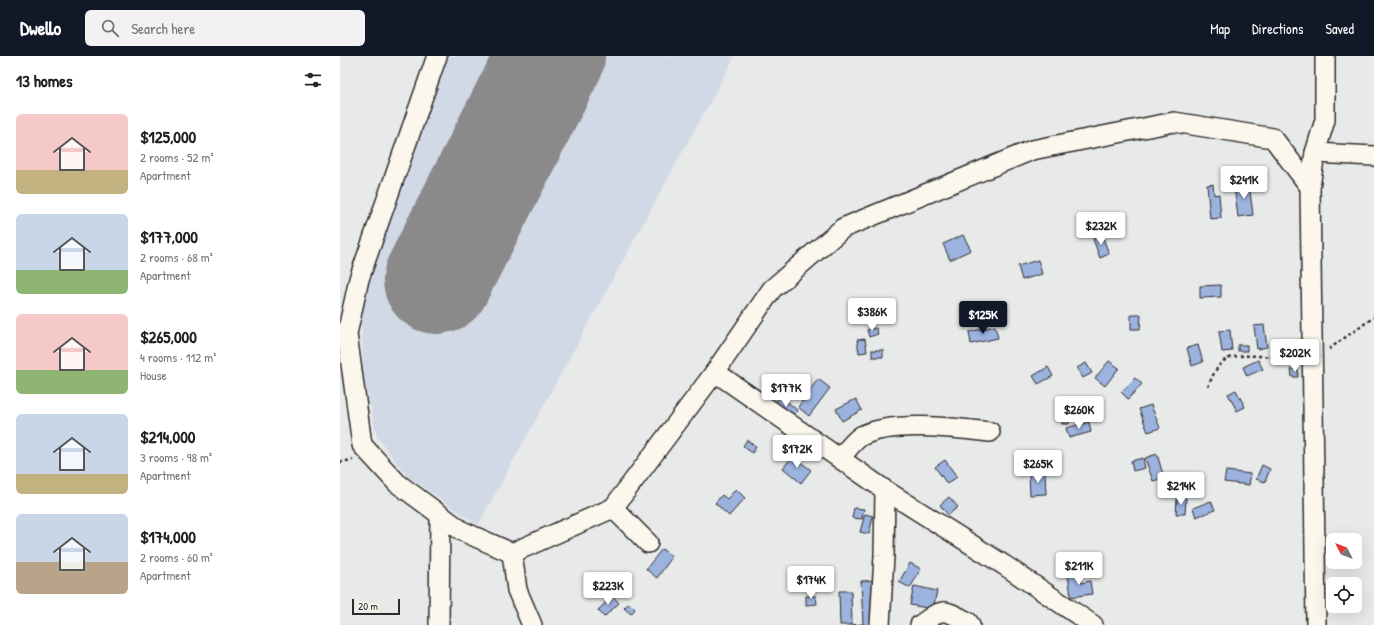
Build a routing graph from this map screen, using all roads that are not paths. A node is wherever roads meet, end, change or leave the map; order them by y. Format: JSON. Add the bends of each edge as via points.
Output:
{"nodes":[{"id":1,"x":437,"y":56,"type":"edge"},
{"id":2,"x":1325,"y":56,"type":"edge"},
{"id":3,"x":1315,"y":153,"type":"junction"},
{"id":4,"x":1374,"y":156,"type":"edge"},
{"id":5,"x":1310,"y":187,"type":"junction"},
{"id":6,"x":344,"y":331,"type":"edge"},
{"id":7,"x":715,"y":372,"type":"junction"},
{"id":8,"x":990,"y":432,"type":"dead end"},
{"id":9,"x":840,"y":458,"type":"junction"},
{"id":10,"x":885,"y":490,"type":"junction"},
{"id":11,"x":613,"y":508,"type":"junction"},
{"id":12,"x":440,"y":515,"type":"junction"},
{"id":13,"x":648,"y":543,"type":"dead end"},
{"id":14,"x":512,"y":553,"type":"junction"},
{"id":15,"x":439,"y":625,"type":"edge"},
{"id":16,"x":532,"y":625,"type":"edge"},
{"id":17,"x":880,"y":625,"type":"edge"},
{"id":18,"x":920,"y":625,"type":"edge"},
{"id":19,"x":970,"y":625,"type":"edge"},
{"id":20,"x":1093,"y":625,"type":"edge"},
{"id":21,"x":1316,"y":625,"type":"edge"}],
"edges":[{"from":1,"to":6,"type":"street","via":[[359,279]]},
{"from":2,"to":3,"type":"street","via":[[1325,120]]},
{"from":3,"to":4,"type":"street"},
{"from":3,"to":5,"type":"street"},
{"from":5,"to":7,"type":"street","via":[[1273,138],[1174,122],[1032,150],[843,228],[772,289]]},
{"from":5,"to":21,"type":"street"},
{"from":6,"to":12,"type":"street","via":[[362,445],[398,483]]},
{"from":7,"to":9,"type":"street"},
{"from":7,"to":11,"type":"street"},
{"from":8,"to":9,"type":"street","via":[[944,427],[884,428],[861,436]]},
{"from":9,"to":10,"type":"street"},
{"from":10,"to":17,"type":"street"},
{"from":10,"to":20,"type":"street"},
{"from":11,"to":13,"type":"street"},
{"from":11,"to":14,"type":"street"},
{"from":12,"to":14,"type":"street","via":[[462,531]]},
{"from":12,"to":15,"type":"street"},
{"from":14,"to":16,"type":"street","via":[[517,590]]},
{"from":18,"to":19,"type":"street","via":[[942,611],[958,616]]}]}
